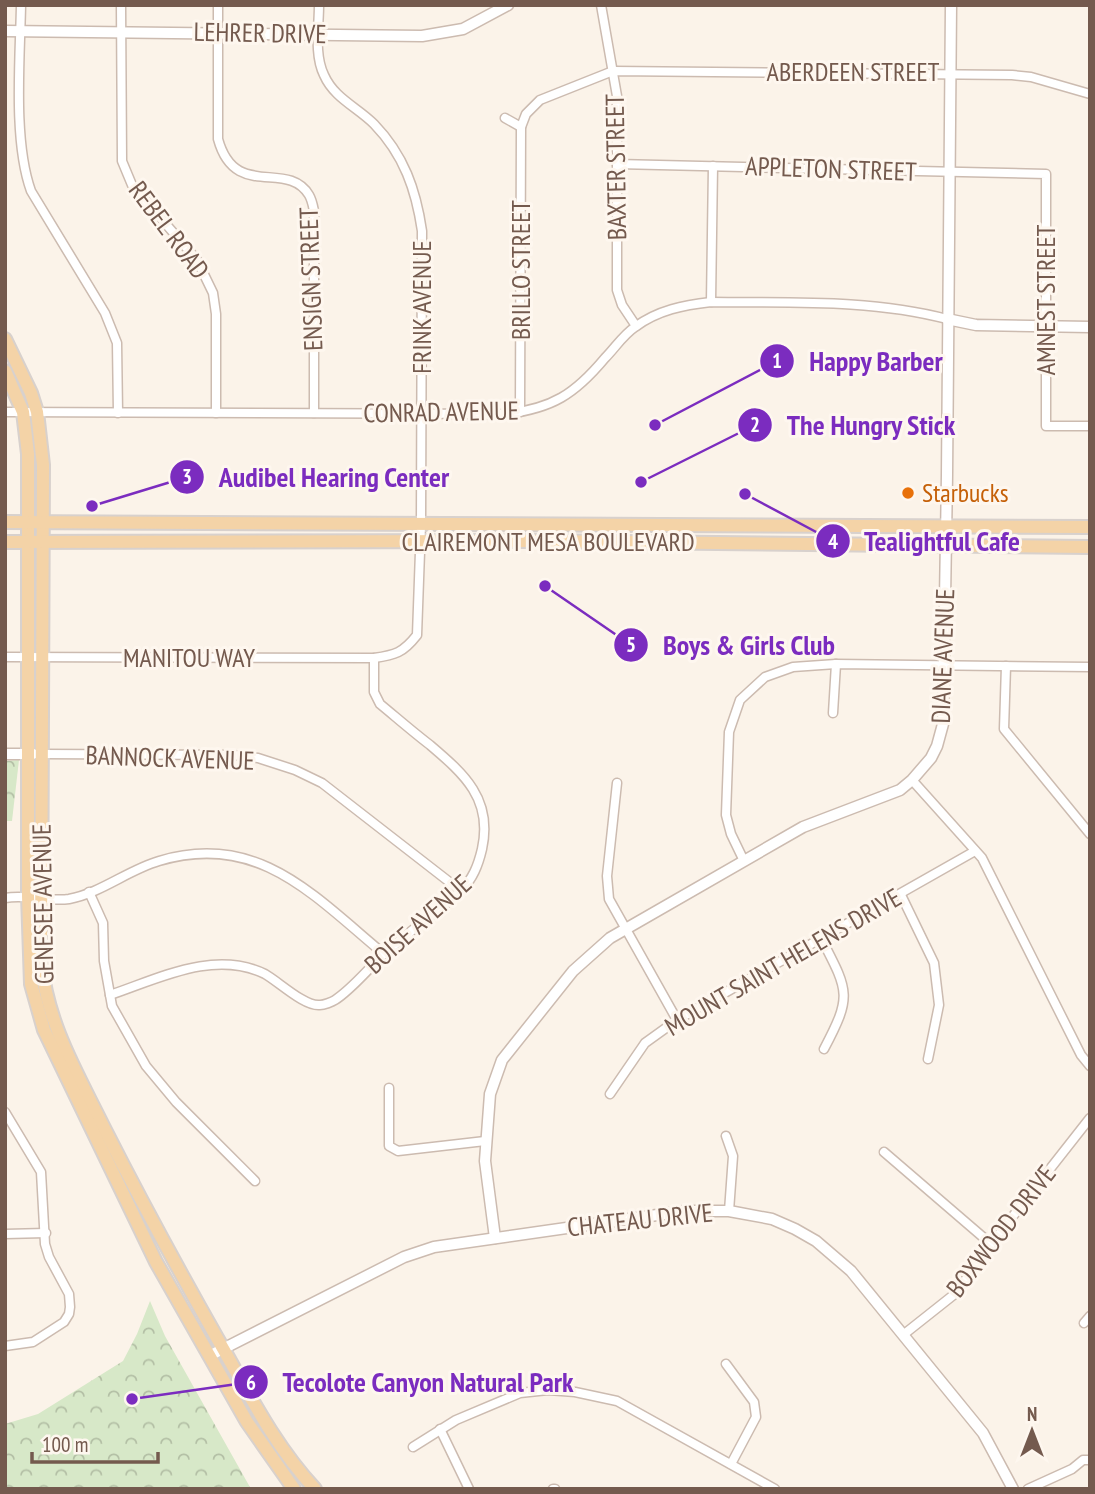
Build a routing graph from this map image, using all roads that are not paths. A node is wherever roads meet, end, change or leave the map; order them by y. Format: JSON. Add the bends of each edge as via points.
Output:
{"nodes":[{"id":1,"x":21,"y":5,"type":"edge"},
{"id":2,"x":121,"y":5,"type":"edge"},
{"id":3,"x":218,"y":5,"type":"edge"},
{"id":4,"x":319,"y":5,"type":"edge"},
{"id":5,"x":508,"y":5,"type":"edge"},
{"id":6,"x":601,"y":5,"type":"edge"},
{"id":7,"x":951,"y":5,"type":"edge"},
{"id":8,"x":21,"y":30,"type":"junction"},
{"id":9,"x":121,"y":31,"type":"junction"},
{"id":10,"x":5,"y":32,"type":"edge"},
{"id":11,"x":218,"y":33,"type":"junction"},
{"id":12,"x":319,"y":34,"type":"junction"},
{"id":13,"x":613,"y":71,"type":"junction"},
{"id":14,"x":950,"y":73,"type":"junction"},
{"id":15,"x":1090,"y":94,"type":"edge"},
{"id":16,"x":505,"y":118,"type":"dead end"},
{"id":17,"x":522,"y":127,"type":"junction"},
{"id":18,"x":617,"y":164,"type":"junction"},
{"id":19,"x":713,"y":166,"type":"junction"},
{"id":20,"x":949,"y":171,"type":"junction"},
{"id":21,"x":1046,"y":174,"type":"joint"},
{"id":22,"x":711,"y":302,"type":"junction"},
{"id":23,"x":947,"y":319,"type":"junction"},
{"id":24,"x":636,"y":326,"type":"junction"},
{"id":25,"x":1046,"y":326,"type":"junction"},
{"id":26,"x":1090,"y":327,"type":"edge"},
{"id":27,"x":5,"y":340,"type":"edge"},
{"id":28,"x":5,"y":371,"type":"edge"},
{"id":29,"x":5,"y":412,"type":"edge"},
{"id":30,"x":23,"y":412,"type":"junction"},
{"id":31,"x":37,"y":412,"type":"junction"},
{"id":32,"x":520,"y":412,"type":"junction"},
{"id":33,"x":118,"y":413,"type":"junction"},
{"id":34,"x":216,"y":413,"type":"junction"},
{"id":35,"x":314,"y":413,"type":"junction"},
{"id":36,"x":421,"y":414,"type":"junction"},
{"id":37,"x":1090,"y":426,"type":"edge"},
{"id":38,"x":5,"y":522,"type":"edge"},
{"id":39,"x":29,"y":523,"type":"junction"},
{"id":40,"x":44,"y":523,"type":"junction"},
{"id":41,"x":421,"y":524,"type":"junction"},
{"id":42,"x":947,"y":526,"type":"junction"},
{"id":43,"x":1090,"y":527,"type":"edge"},
{"id":44,"x":421,"y":541,"type":"junction"},
{"id":45,"x":5,"y":542,"type":"edge"},
{"id":46,"x":28,"y":542,"type":"junction"},
{"id":47,"x":43,"y":542,"type":"junction"},
{"id":48,"x":946,"y":545,"type":"junction"},
{"id":49,"x":1090,"y":547,"type":"edge"},
{"id":50,"x":5,"y":657,"type":"edge"},
{"id":51,"x":41,"y":657,"type":"junction"},
{"id":52,"x":27,"y":658,"type":"junction"},
{"id":53,"x":374,"y":658,"type":"junction"},
{"id":54,"x":836,"y":664,"type":"junction"},
{"id":55,"x":944,"y":665,"type":"junction"},
{"id":56,"x":1006,"y":666,"type":"junction"},
{"id":57,"x":1090,"y":667,"type":"edge"},
{"id":58,"x":833,"y":713,"type":"dead end"},
{"id":59,"x":5,"y":754,"type":"edge"},
{"id":60,"x":35,"y":754,"type":"junction"},
{"id":61,"x":912,"y":780,"type":"junction"},
{"id":62,"x":617,"y":783,"type":"dead end"},
{"id":63,"x":1090,"y":834,"type":"edge"},
{"id":64,"x":975,"y":851,"type":"junction"},
{"id":65,"x":744,"y":861,"type":"junction"},
{"id":66,"x":461,"y":891,"type":"junction"},
{"id":67,"x":89,"y":892,"type":"junction"},
{"id":68,"x":901,"y":894,"type":"junction"},
{"id":69,"x":34,"y":896,"type":"junction"},
{"id":70,"x":5,"y":898,"type":"edge"},
{"id":71,"x":626,"y":930,"type":"junction"},
{"id":72,"x":822,"y":940,"type":"junction"},
{"id":73,"x":384,"y":954,"type":"junction"},
{"id":74,"x":110,"y":995,"type":"junction"},
{"id":75,"x":677,"y":1020,"type":"junction"},
{"id":76,"x":824,"y":1049,"type":"dead end"},
{"id":77,"x":929,"y":1059,"type":"dead end"},
{"id":78,"x":1090,"y":1066,"type":"edge"},
{"id":79,"x":389,"y":1088,"type":"dead end"},
{"id":80,"x":610,"y":1094,"type":"dead end"},
{"id":81,"x":5,"y":1112,"type":"edge"},
{"id":82,"x":1090,"y":1118,"type":"edge"},
{"id":83,"x":726,"y":1136,"type":"dead end"},
{"id":84,"x":485,"y":1141,"type":"junction"},
{"id":85,"x":884,"y":1152,"type":"dead end"},
{"id":86,"x":255,"y":1181,"type":"dead end"},
{"id":87,"x":729,"y":1211,"type":"junction"},
{"id":88,"x":46,"y":1233,"type":"junction"},
{"id":89,"x":5,"y":1234,"type":"edge"},
{"id":90,"x":495,"y":1238,"type":"junction"},
{"id":91,"x":990,"y":1244,"type":"junction"},
{"id":92,"x":903,"y":1335,"type":"junction"},
{"id":93,"x":5,"y":1346,"type":"edge"},
{"id":94,"x":224,"y":1350,"type":"junction"},
{"id":95,"x":209,"y":1356,"type":"junction"},
{"id":96,"x":726,"y":1364,"type":"dead end"},
{"id":97,"x":440,"y":1429,"type":"junction"},
{"id":98,"x":413,"y":1447,"type":"dead end"},
{"id":99,"x":1090,"y":1460,"type":"edge"},
{"id":100,"x":731,"y":1464,"type":"junction"},
{"id":101,"x":294,"y":1489,"type":"edge"},
{"id":102,"x":315,"y":1489,"type":"edge"},
{"id":103,"x":469,"y":1489,"type":"edge"},
{"id":104,"x":775,"y":1489,"type":"edge"},
{"id":105,"x":1013,"y":1489,"type":"edge"},
{"id":106,"x":1028,"y":1489,"type":"edge"}],
"edges":[{"from":1,"to":8,"type":"street"},
{"from":2,"to":9,"type":"street","name":"REBEL ROAD"},
{"from":3,"to":11,"type":"street","name":"ENSIGN STREET"},
{"from":4,"to":12,"type":"street","name":"FRINK AVENUE"},
{"from":5,"to":12,"type":"street","name":"LEHRER DRIVE","via":[[448,33]]},
{"from":6,"to":13,"type":"street","name":"BAXTER STREET"},
{"from":7,"to":14,"type":"street","name":"DIANE AVENUE"},
{"from":8,"to":9,"type":"street","name":"LEHRER DRIVE"},
{"from":8,"to":10,"type":"street","name":"LEHRER DRIVE"},
{"from":8,"to":33,"type":"street","via":[[24,172],[105,313],[117,343]]},
{"from":9,"to":11,"type":"street","name":"LEHRER DRIVE"},
{"from":9,"to":34,"type":"street","name":"REBEL ROAD","via":[[121,161],[132,185],[197,260],[213,293]]},
{"from":11,"to":12,"type":"street","name":"LEHRER DRIVE"},
{"from":11,"to":35,"type":"street","name":"ENSIGN STREET","via":[[218,139],[222,152],[230,165],[248,175],[298,184],[309,195],[314,211]]},
{"from":12,"to":36,"type":"street","name":"FRINK AVENUE","via":[[322,72],[332,91],[374,124],[398,153],[417,197],[422,231]]},
{"from":13,"to":14,"type":"street","name":"ABERDEEN STREET"},
{"from":13,"to":17,"type":"street","via":[[540,100],[526,114]]},
{"from":13,"to":18,"type":"street","name":"BAXTER STREET"},
{"from":14,"to":15,"type":"street","name":"ABERDEEN STREET","via":[[1031,77]]},
{"from":14,"to":20,"type":"street","name":"DIANE AVENUE"},
{"from":16,"to":17,"type":"street"},
{"from":17,"to":32,"type":"street","name":"BRILLO STREET"},
{"from":18,"to":19,"type":"street","name":"APPLETON STREET"},
{"from":18,"to":24,"type":"street","name":"BAXTER STREET","via":[[617,290]]},
{"from":19,"to":20,"type":"street","name":"APPLETON STREET"},
{"from":19,"to":22,"type":"street"},
{"from":20,"to":21,"type":"street","name":"APPLETON STREET"},
{"from":20,"to":23,"type":"street","name":"DIANE AVENUE"},
{"from":21,"to":25,"type":"street","name":"AMNEST STREET"},
{"from":22,"to":23,"type":"street","name":"CONRAD AVENUE","via":[[872,305]]},
{"from":22,"to":24,"type":"street","name":"CONRAD AVENUE","via":[[666,310]]},
{"from":23,"to":25,"type":"street","name":"CONRAD AVENUE","via":[[976,325]]},
{"from":23,"to":42,"type":"street","name":"DIANE AVENUE"},
{"from":24,"to":32,"type":"street","name":"CONRAD AVENUE","via":[[574,391]]},
{"from":25,"to":26,"type":"street","name":"CONRAD AVENUE"},
{"from":25,"to":37,"type":"street","name":"AMNEST STREET","via":[[1046,426]]},
{"from":27,"to":31,"type":"main road","name":"GENESEE AVENUE"},
{"from":28,"to":30,"type":"main road","name":"GENESEE AVENUE"},
{"from":29,"to":30,"type":"street","name":"CONRAD AVENUE"},
{"from":30,"to":31,"type":"street","name":"CONRAD AVENUE"},
{"from":30,"to":39,"type":"main road","name":"GENESEE AVENUE"},
{"from":31,"to":33,"type":"street","name":"CONRAD AVENUE"},
{"from":31,"to":40,"type":"main road","name":"GENESEE AVENUE"},
{"from":32,"to":36,"type":"street","name":"CONRAD AVENUE"},
{"from":33,"to":34,"type":"street","name":"CONRAD AVENUE"},
{"from":34,"to":35,"type":"street","name":"CONRAD AVENUE"},
{"from":35,"to":36,"type":"street","name":"CONRAD AVENUE"},
{"from":36,"to":41,"type":"street","name":"FRINK AVENUE"},
{"from":38,"to":39,"type":"main road","name":"CLAIREMONT MESA BOULEVARD"},
{"from":39,"to":40,"type":"main road","name":"CLAIREMONT MESA BOULEVARD"},
{"from":39,"to":46,"type":"main road","name":"GENESEE AVENUE"},
{"from":40,"to":41,"type":"main road","name":"CLAIREMONT MESA BOULEVARD"},
{"from":40,"to":47,"type":"main road","name":"GENESEE AVENUE"},
{"from":41,"to":42,"type":"main road","name":"CLAIREMONT MESA BOULEVARD"},
{"from":41,"to":44,"type":"street","name":"FRINK AVENUE"},
{"from":42,"to":43,"type":"main road","name":"CLAIREMONT MESA BOULEVARD"},
{"from":42,"to":48,"type":"street","name":"DIANE AVENUE"},
{"from":44,"to":47,"type":"main road","name":"CLAIREMONT MESA BOULEVARD"},
{"from":44,"to":48,"type":"main road","name":"CLAIREMONT MESA BOULEVARD"},
{"from":44,"to":53,"type":"street","name":"FRINK AVENUE","via":[[417,635],[394,656]]},
{"from":45,"to":46,"type":"main road","name":"CLAIREMONT MESA BOULEVARD"},
{"from":46,"to":47,"type":"main road","name":"CLAIREMONT MESA BOULEVARD"},
{"from":46,"to":52,"type":"main road","name":"GENESEE AVENUE"},
{"from":47,"to":51,"type":"main road","name":"GENESEE AVENUE"},
{"from":48,"to":49,"type":"main road","name":"CLAIREMONT MESA BOULEVARD"},
{"from":48,"to":55,"type":"street","name":"DIANE AVENUE"},
{"from":50,"to":52,"type":"street","name":"MANITOU WAY"},
{"from":51,"to":52,"type":"street","name":"MANITOU WAY"},
{"from":51,"to":53,"type":"street","name":"MANITOU WAY"},
{"from":51,"to":60,"type":"main road","name":"GENESEE AVENUE"},
{"from":52,"to":60,"type":"main road","name":"GENESEE AVENUE"},
{"from":53,"to":66,"type":"street","name":"BOISE AVENUE","via":[[374,692],[380,704],[475,789],[485,834],[475,873]]},
{"from":54,"to":55,"type":"street"},
{"from":54,"to":58,"type":"street"},
{"from":54,"to":65,"type":"street","via":[[793,667],[765,677],[740,700],[729,732],[726,815]]},
{"from":55,"to":56,"type":"street"},
{"from":55,"to":61,"type":"street","name":"DIANE AVENUE","via":[[943,724],[937,746]]},
{"from":56,"to":57,"type":"street"},
{"from":56,"to":63,"type":"street","via":[[1004,729]]},
{"from":59,"to":60,"type":"street","name":"BANNOCK AVENUE"},
{"from":60,"to":66,"type":"street","name":"BANNOCK AVENUE","via":[[258,758],[322,783]]},
{"from":60,"to":69,"type":"main road","name":"GENESEE AVENUE"},
{"from":61,"to":64,"type":"street"},
{"from":61,"to":65,"type":"street","name":"DIANE AVENUE","via":[[886,797],[803,827]]},
{"from":62,"to":71,"type":"street","via":[[607,876],[609,899]]},
{"from":64,"to":68,"type":"street","name":"MOUNT SAINT HELENS DRIVE"},
{"from":64,"to":78,"type":"street"},
{"from":65,"to":71,"type":"street","name":"DIANE AVENUE"},
{"from":66,"to":73,"type":"street","name":"BOISE AVENUE"},
{"from":67,"to":69,"type":"street","via":[[69,899]]},
{"from":67,"to":73,"type":"street","via":[[158,861],[208,853],[237,856],[281,872]]},
{"from":67,"to":74,"type":"street","via":[[103,923]]},
{"from":68,"to":72,"type":"street","name":"MOUNT SAINT HELENS DRIVE"},
{"from":68,"to":77,"type":"street","via":[[934,963],[939,1005]]},
{"from":69,"to":70,"type":"street"},
{"from":69,"to":94,"type":"main road","name":"GENESEE AVENUE","via":[[45,993],[55,1028],[127,1173]]},
{"from":69,"to":95,"type":"main road","name":"GENESEE AVENUE","via":[[31,984],[44,1030],[156,1262]]},
{"from":71,"to":75,"type":"street"},
{"from":71,"to":84,"type":"street","name":"DIANE AVENUE","via":[[573,971],[502,1060],[490,1094]]},
{"from":72,"to":75,"type":"street","name":"MOUNT SAINT HELENS DRIVE"},
{"from":72,"to":76,"type":"street","via":[[841,976],[845,1004]]},
{"from":73,"to":74,"type":"street","name":"BOISE AVENUE","via":[[334,1001],[320,1005],[308,1003],[261,972],[216,965],[200,965]]},
{"from":74,"to":86,"type":"street","via":[[146,1066]]},
{"from":75,"to":80,"type":"street","name":"MOUNT SAINT HELENS DRIVE","via":[[645,1043]]},
{"from":79,"to":84,"type":"street","via":[[389,1146],[398,1152]]},
{"from":81,"to":88,"type":"street","via":[[41,1172]]},
{"from":82,"to":91,"type":"street","name":"BOXWOOD DRIVE"},
{"from":83,"to":87,"type":"street","via":[[733,1156]]},
{"from":84,"to":90,"type":"street","name":"DIANE AVENUE"},
{"from":85,"to":91,"type":"street"},
{"from":87,"to":90,"type":"street","name":"CHATEAU DRIVE","via":[[685,1211]]},
{"from":87,"to":92,"type":"street","name":"CHATEAU DRIVE","via":[[772,1219],[816,1241],[851,1271]]},
{"from":88,"to":89,"type":"street"},
{"from":88,"to":93,"type":"street","via":[[49,1257],[69,1294],[69,1314],[33,1342]]},
{"from":90,"to":94,"type":"street","name":"CHATEAU DRIVE","via":[[434,1247],[404,1257]]},
{"from":91,"to":92,"type":"street","name":"BOXWOOD DRIVE","via":[[956,1293]]},
{"from":92,"to":105,"type":"street","name":"CHATEAU DRIVE","via":[[983,1433]]},
{"from":94,"to":95,"type":"street","name":"CHATEAU DRIVE"},
{"from":94,"to":102,"type":"main road","name":"GENESEE AVENUE","via":[[262,1417]]},
{"from":95,"to":101,"type":"main road","name":"GENESEE AVENUE","via":[[247,1422]]},
{"from":96,"to":100,"type":"street","via":[[754,1402],[755,1417]]},
{"from":97,"to":98,"type":"street"},
{"from":97,"to":100,"type":"street","via":[[520,1393],[575,1392],[617,1401]]},
{"from":97,"to":103,"type":"street"},
{"from":99,"to":106,"type":"street"},
{"from":100,"to":104,"type":"street"}]}
